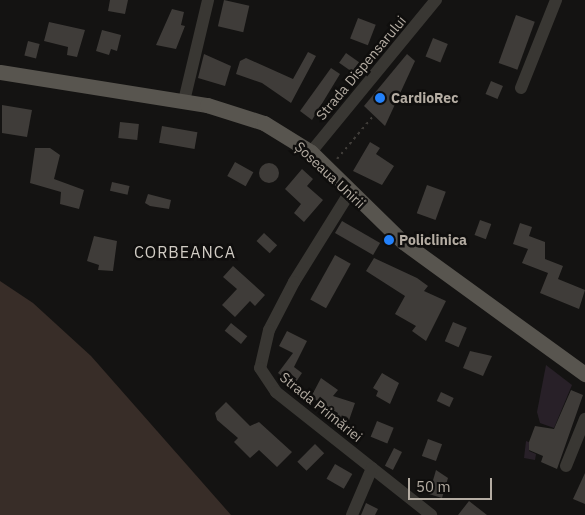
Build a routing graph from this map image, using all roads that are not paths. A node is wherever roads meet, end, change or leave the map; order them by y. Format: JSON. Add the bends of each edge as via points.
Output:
{"nodes":[{"id":1,"x":208,"y":0,"type":"edge"},
{"id":2,"x":556,"y":0,"type":"edge"},
{"id":3,"x":435,"y":1,"type":"edge"},
{"id":4,"x":0,"y":72,"type":"edge"},
{"id":5,"x":522,"y":88,"type":"dead end"},
{"id":6,"x":184,"y":101,"type":"junction"},
{"id":7,"x":311,"y":152,"type":"junction"},
{"id":8,"x":350,"y":192,"type":"junction"},
{"id":9,"x":585,"y":374,"type":"edge"},
{"id":10,"x":585,"y":419,"type":"edge"},
{"id":11,"x":566,"y":466,"type":"dead end"},
{"id":12,"x":372,"y":468,"type":"junction"},
{"id":13,"x":352,"y":515,"type":"edge"},
{"id":14,"x":431,"y":515,"type":"edge"}],
"edges":[{"from":1,"to":6,"type":"street"},
{"from":2,"to":5,"type":"street"},
{"from":3,"to":7,"type":"street","name":"Strada Dispensarului"},
{"from":4,"to":6,"type":"main road","name":"Șoseaua Unirii"},
{"from":6,"to":7,"type":"main road","name":"Șoseaua Unirii","via":[[251,117]]},
{"from":7,"to":8,"type":"main road","name":"Șoseaua Unirii"},
{"from":8,"to":9,"type":"main road","name":"Șoseaua Unirii","via":[[404,242]]},
{"from":8,"to":12,"type":"street","name":"Strada Primăriei","via":[[294,282],[269,330],[260,368],[276,392]]},
{"from":10,"to":11,"type":"street"},
{"from":12,"to":13,"type":"street"},
{"from":12,"to":14,"type":"street","name":"Strada Primăriei"}]}
